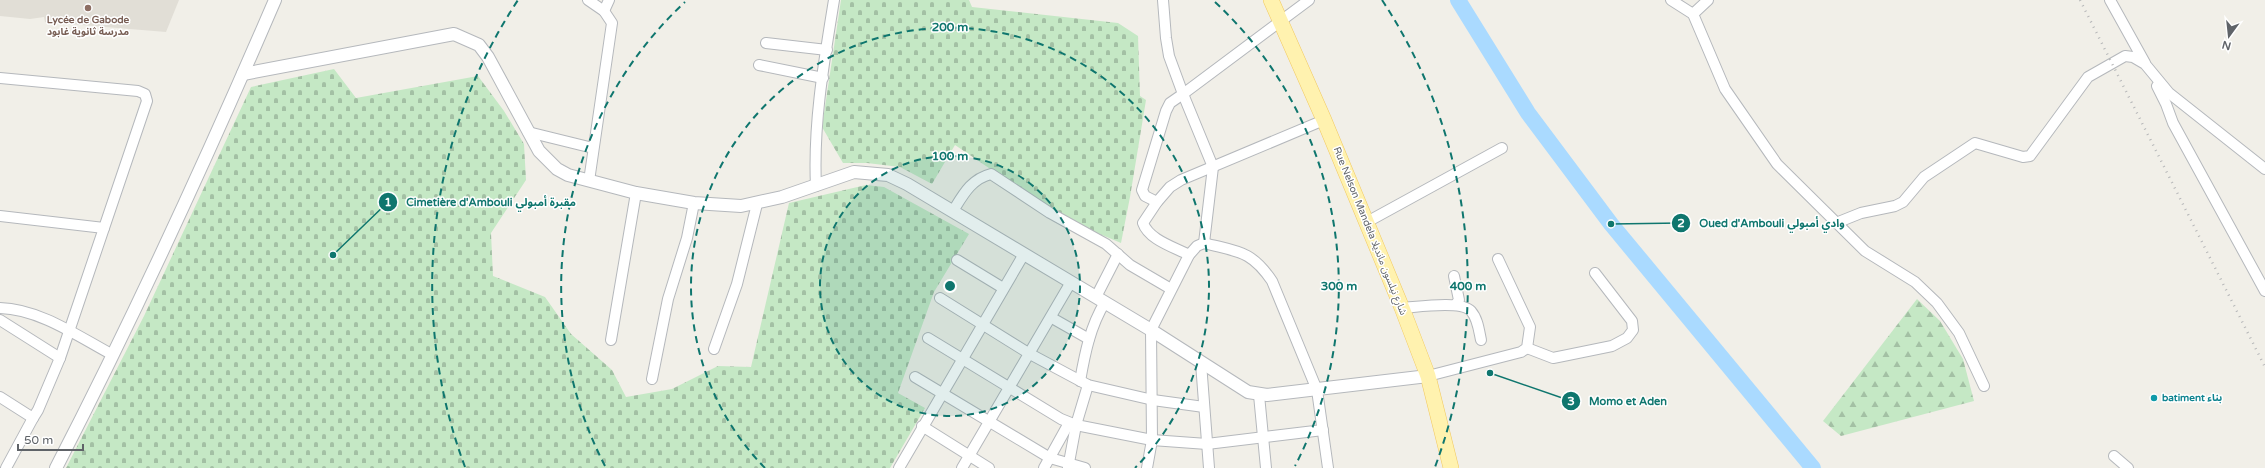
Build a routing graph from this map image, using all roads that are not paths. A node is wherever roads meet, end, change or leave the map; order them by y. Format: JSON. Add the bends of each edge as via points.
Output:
{"nodes":[{"id":1,"x":275,"y":0,"type":"edge"},
{"id":2,"x":588,"y":0,"type":"edge"},
{"id":3,"x":609,"y":0,"type":"edge"},
{"id":4,"x":834,"y":0,"type":"edge"},
{"id":5,"x":1163,"y":0,"type":"edge"},
{"id":6,"x":1271,"y":0,"type":"edge"},
{"id":7,"x":1310,"y":0,"type":"edge"},
{"id":8,"x":1671,"y":0,"type":"edge"},
{"id":9,"x":1708,"y":0,"type":"edge"},
{"id":10,"x":2110,"y":0,"type":"edge"},
{"id":11,"x":604,"y":11,"type":"junction"},
{"id":12,"x":1692,"y":14,"type":"junction"},
{"id":13,"x":1281,"y":22,"type":"junction"},
{"id":14,"x":766,"y":43,"type":"dead end"},
{"id":15,"x":827,"y":50,"type":"junction"},
{"id":16,"x":759,"y":64,"type":"dead end"},
{"id":17,"x":2145,"y":64,"type":"junction"},
{"id":18,"x":243,"y":74,"type":"junction"},
{"id":19,"x":0,"y":78,"type":"edge"},
{"id":20,"x":823,"y":78,"type":"junction"},
{"id":21,"x":1183,"y":94,"type":"junction"},
{"id":22,"x":1324,"y":120,"type":"junction"},
{"id":23,"x":528,"y":132,"type":"junction"},
{"id":24,"x":593,"y":148,"type":"junction"},
{"id":25,"x":1502,"y":148,"type":"dead end"},
{"id":26,"x":1213,"y":167,"type":"junction"},
{"id":27,"x":2265,"y":168,"type":"edge"},
{"id":28,"x":589,"y":181,"type":"junction"},
{"id":29,"x":816,"y":186,"type":"junction"},
{"id":30,"x":636,"y":193,"type":"junction"},
{"id":31,"x":1157,"y":202,"type":"junction"},
{"id":32,"x":694,"y":203,"type":"junction"},
{"id":33,"x":757,"y":204,"type":"junction"},
{"id":34,"x":953,"y":211,"type":"junction"},
{"id":35,"x":0,"y":216,"type":"edge"},
{"id":36,"x":1367,"y":222,"type":"junction"},
{"id":37,"x":1836,"y":224,"type":"junction"},
{"id":38,"x":104,"y":228,"type":"junction"},
{"id":39,"x":1204,"y":243,"type":"junction"},
{"id":40,"x":1024,"y":254,"type":"junction"},
{"id":41,"x":1118,"y":254,"type":"junction"},
{"id":42,"x":1189,"y":255,"type":"junction"},
{"id":43,"x":1498,"y":259,"type":"dead end"},
{"id":44,"x":957,"y":260,"type":"dead end"},
{"id":45,"x":1595,"y":273,"type":"dead end"},
{"id":46,"x":1454,"y":276,"type":"dead end"},
{"id":47,"x":1071,"y":282,"type":"junction"},
{"id":48,"x":1004,"y":288,"type":"junction"},
{"id":49,"x":1171,"y":289,"type":"junction"},
{"id":50,"x":2265,"y":291,"type":"edge"},
{"id":51,"x":940,"y":298,"type":"dead end"},
{"id":52,"x":1100,"y":300,"type":"junction"},
{"id":53,"x":1456,"y":304,"type":"junction"},
{"id":54,"x":0,"y":308,"type":"edge"},
{"id":55,"x":1402,"y":308,"type":"junction"},
{"id":56,"x":1052,"y":318,"type":"junction"},
{"id":57,"x":0,"y":320,"type":"edge"},
{"id":58,"x":982,"y":324,"type":"junction"},
{"id":59,"x":1151,"y":330,"type":"junction"},
{"id":60,"x":69,"y":331,"type":"junction"},
{"id":61,"x":928,"y":338,"type":"dead end"},
{"id":62,"x":1089,"y":339,"type":"junction"},
{"id":63,"x":611,"y":340,"type":"dead end"},
{"id":64,"x":1481,"y":340,"type":"dead end"},
{"id":65,"x":1527,"y":348,"type":"junction"},
{"id":66,"x":714,"y":349,"type":"dead end"},
{"id":67,"x":1030,"y":354,"type":"junction"},
{"id":68,"x":113,"y":356,"type":"junction"},
{"id":69,"x":60,"y":358,"type":"junction"},
{"id":70,"x":961,"y":358,"type":"junction"},
{"id":71,"x":1201,"y":363,"type":"junction"},
{"id":72,"x":1428,"y":376,"type":"junction"},
{"id":73,"x":915,"y":377,"type":"dead end"},
{"id":74,"x":652,"y":379,"type":"dead end"},
{"id":75,"x":1084,"y":383,"type":"junction"},
{"id":76,"x":1010,"y":386,"type":"junction"},
{"id":77,"x":1984,"y":386,"type":"dead end"},
{"id":78,"x":1317,"y":390,"type":"junction"},
{"id":79,"x":942,"y":393,"type":"junction"},
{"id":80,"x":1259,"y":395,"type":"junction"},
{"id":81,"x":0,"y":397,"type":"edge"},
{"id":82,"x":1153,"y":400,"type":"junction"},
{"id":83,"x":1204,"y":407,"type":"junction"},
{"id":84,"x":33,"y":418,"type":"junction"},
{"id":85,"x":988,"y":422,"type":"junction"},
{"id":86,"x":1072,"y":424,"type":"junction"},
{"id":87,"x":922,"y":426,"type":"junction"},
{"id":88,"x":1323,"y":430,"type":"junction"},
{"id":89,"x":1262,"y":437,"type":"junction"},
{"id":90,"x":1152,"y":440,"type":"junction"},
{"id":91,"x":1207,"y":444,"type":"junction"},
{"id":92,"x":969,"y":456,"type":"junction"},
{"id":93,"x":2114,"y":456,"type":"dead end"},
{"id":94,"x":1050,"y":458,"type":"junction"},
{"id":95,"x":904,"y":466,"type":"edge"},
{"id":96,"x":1069,"y":466,"type":"edge"},
{"id":97,"x":6,"y":468,"type":"edge"},
{"id":98,"x":56,"y":468,"type":"edge"},
{"id":99,"x":962,"y":468,"type":"edge"},
{"id":100,"x":989,"y":468,"type":"edge"},
{"id":101,"x":1044,"y":468,"type":"edge"},
{"id":102,"x":1085,"y":468,"type":"edge"},
{"id":103,"x":1147,"y":468,"type":"edge"},
{"id":104,"x":1209,"y":468,"type":"edge"},
{"id":105,"x":1266,"y":468,"type":"edge"},
{"id":106,"x":1328,"y":468,"type":"edge"},
{"id":107,"x":1451,"y":468,"type":"edge"},
{"id":108,"x":2128,"y":468,"type":"edge"}],
"edges":[{"from":1,"to":18,"type":"street"},
{"from":2,"to":11,"type":"street"},
{"from":3,"to":11,"type":"street"},
{"from":4,"to":15,"type":"street"},
{"from":5,"to":21,"type":"street","via":[[1169,56]]},
{"from":6,"to":13,"type":"main road","name":"Rue Nelson Mandela شارع نيلسون مانديلا"},
{"from":7,"to":13,"type":"street"},
{"from":8,"to":12,"type":"street"},
{"from":9,"to":12,"type":"street"},
{"from":10,"to":17,"type":"street"},
{"from":11,"to":24,"type":"street","via":[[612,23],[612,29]]},
{"from":12,"to":37,"type":"street","via":[[1725,89],[1762,144],[1777,164]]},
{"from":13,"to":21,"type":"street"},
{"from":13,"to":22,"type":"main road","name":"Rue Nelson Mandela شارع نيلسون مانديلا"},
{"from":14,"to":15,"type":"street"},
{"from":15,"to":20,"type":"street"},
{"from":16,"to":20,"type":"street"},
{"from":17,"to":27,"type":"street","via":[[2169,93]]},
{"from":17,"to":37,"type":"street","via":[[2133,57],[2125,56],[2088,78],[2030,156],[2023,157],[1976,143],[1924,177],[1903,202],[1895,206],[1861,212]]},
{"from":17,"to":50,"type":"street","via":[[2173,123]]},
{"from":18,"to":23,"type":"street","via":[[454,34],[479,45]]},
{"from":18,"to":68,"type":"street"},
{"from":19,"to":38,"type":"street","via":[[138,90],[147,97]]},
{"from":20,"to":29,"type":"street","via":[[814,153]]},
{"from":21,"to":26,"type":"street"},
{"from":21,"to":31,"type":"street","via":[[1170,103],[1166,111],[1142,190],[1145,196]]},
{"from":22,"to":26,"type":"street"},
{"from":22,"to":36,"type":"main road","name":"Rue Nelson Mandela شارع نيلسون مانديلا"},
{"from":23,"to":24,"type":"street"},
{"from":23,"to":28,"type":"street","via":[[539,151],[557,169]]},
{"from":24,"to":28,"type":"street"},
{"from":25,"to":36,"type":"street"},
{"from":26,"to":31,"type":"street","via":[[1180,180]]},
{"from":26,"to":39,"type":"street"},
{"from":28,"to":30,"type":"street"},
{"from":29,"to":33,"type":"street"},
{"from":29,"to":34,"type":"street","via":[[854,172],[888,175]]},
{"from":30,"to":32,"type":"street"},
{"from":30,"to":63,"type":"street"},
{"from":31,"to":42,"type":"street","via":[[1143,223],[1146,230]]},
{"from":32,"to":33,"type":"street","via":[[741,206]]},
{"from":32,"to":74,"type":"street","via":[[687,238],[668,299]]},
{"from":33,"to":66,"type":"street","via":[[737,284]]},
{"from":34,"to":40,"type":"street"},
{"from":34,"to":41,"type":"street","via":[[966,189],[981,176],[991,174]]},
{"from":35,"to":38,"type":"street"},
{"from":36,"to":55,"type":"main road","name":"Rue Nelson Mandela شارع نيلسون مانديلا"},
{"from":37,"to":77,"type":"street","via":[[1865,251],[1916,282],[1937,303],[1959,333]]},
{"from":38,"to":60,"type":"street"},
{"from":39,"to":42,"type":"street","via":[[1197,246]]},
{"from":39,"to":78,"type":"street","via":[[1246,254],[1261,265],[1272,282]]},
{"from":40,"to":47,"type":"street"},
{"from":40,"to":48,"type":"street"},
{"from":41,"to":49,"type":"street","via":[[1130,265]]},
{"from":41,"to":52,"type":"street"},
{"from":42,"to":49,"type":"street"},
{"from":43,"to":65,"type":"street","via":[[1530,328]]},
{"from":44,"to":48,"type":"street"},
{"from":45,"to":65,"type":"street","via":[[1632,321],[1633,330],[1627,338],[1612,346],[1553,358]]},
{"from":46,"to":53,"type":"street","via":[[1459,294]]},
{"from":47,"to":52,"type":"street"},
{"from":47,"to":56,"type":"street"},
{"from":48,"to":58,"type":"street"},
{"from":49,"to":59,"type":"street"},
{"from":51,"to":58,"type":"street"},
{"from":52,"to":59,"type":"street"},
{"from":52,"to":62,"type":"street"},
{"from":53,"to":55,"type":"street"},
{"from":53,"to":64,"type":"street","via":[[1472,312],[1479,327]]},
{"from":54,"to":60,"type":"street","via":[[27,314]]},
{"from":55,"to":72,"type":"main road","name":"Rue Nelson Mandela شارع نيلسون مانديلا"},
{"from":56,"to":62,"type":"street"},
{"from":56,"to":67,"type":"street"},
{"from":57,"to":69,"type":"street"},
{"from":58,"to":67,"type":"street"},
{"from":58,"to":70,"type":"street"},
{"from":59,"to":71,"type":"street"},
{"from":59,"to":82,"type":"street"},
{"from":60,"to":68,"type":"street"},
{"from":60,"to":69,"type":"street"},
{"from":61,"to":70,"type":"street"},
{"from":62,"to":75,"type":"street"},
{"from":65,"to":72,"type":"street","via":[[1521,352]]},
{"from":67,"to":75,"type":"street"},
{"from":67,"to":76,"type":"street"},
{"from":68,"to":98,"type":"street"},
{"from":69,"to":84,"type":"street"},
{"from":70,"to":76,"type":"street"},
{"from":70,"to":79,"type":"street"},
{"from":71,"to":80,"type":"street","via":[[1248,392]]},
{"from":71,"to":83,"type":"street"},
{"from":72,"to":78,"type":"street"},
{"from":72,"to":107,"type":"main road","name":"Rue Nelson Mandela شارع نيلسون مانديلا"},
{"from":73,"to":79,"type":"street"},
{"from":75,"to":82,"type":"street"},
{"from":75,"to":86,"type":"street"},
{"from":76,"to":85,"type":"street"},
{"from":76,"to":86,"type":"street"},
{"from":78,"to":80,"type":"street"},
{"from":78,"to":88,"type":"street"},
{"from":79,"to":85,"type":"street"},
{"from":79,"to":87,"type":"street"},
{"from":80,"to":89,"type":"street"},
{"from":81,"to":84,"type":"street"},
{"from":82,"to":83,"type":"street"},
{"from":82,"to":90,"type":"street"},
{"from":83,"to":91,"type":"street"},
{"from":84,"to":97,"type":"street"},
{"from":85,"to":92,"type":"street"},
{"from":85,"to":94,"type":"street"},
{"from":86,"to":90,"type":"street"},
{"from":86,"to":94,"type":"street"},
{"from":86,"to":96,"type":"street"},
{"from":87,"to":92,"type":"street"},
{"from":87,"to":95,"type":"street"},
{"from":88,"to":89,"type":"street"},
{"from":88,"to":106,"type":"street"},
{"from":89,"to":91,"type":"street"},
{"from":89,"to":105,"type":"street"},
{"from":90,"to":91,"type":"street"},
{"from":90,"to":103,"type":"street"},
{"from":91,"to":104,"type":"street"},
{"from":92,"to":99,"type":"street"},
{"from":92,"to":100,"type":"street"},
{"from":93,"to":108,"type":"street"},
{"from":94,"to":96,"type":"street"},
{"from":94,"to":101,"type":"street"},
{"from":96,"to":102,"type":"street"}]}
